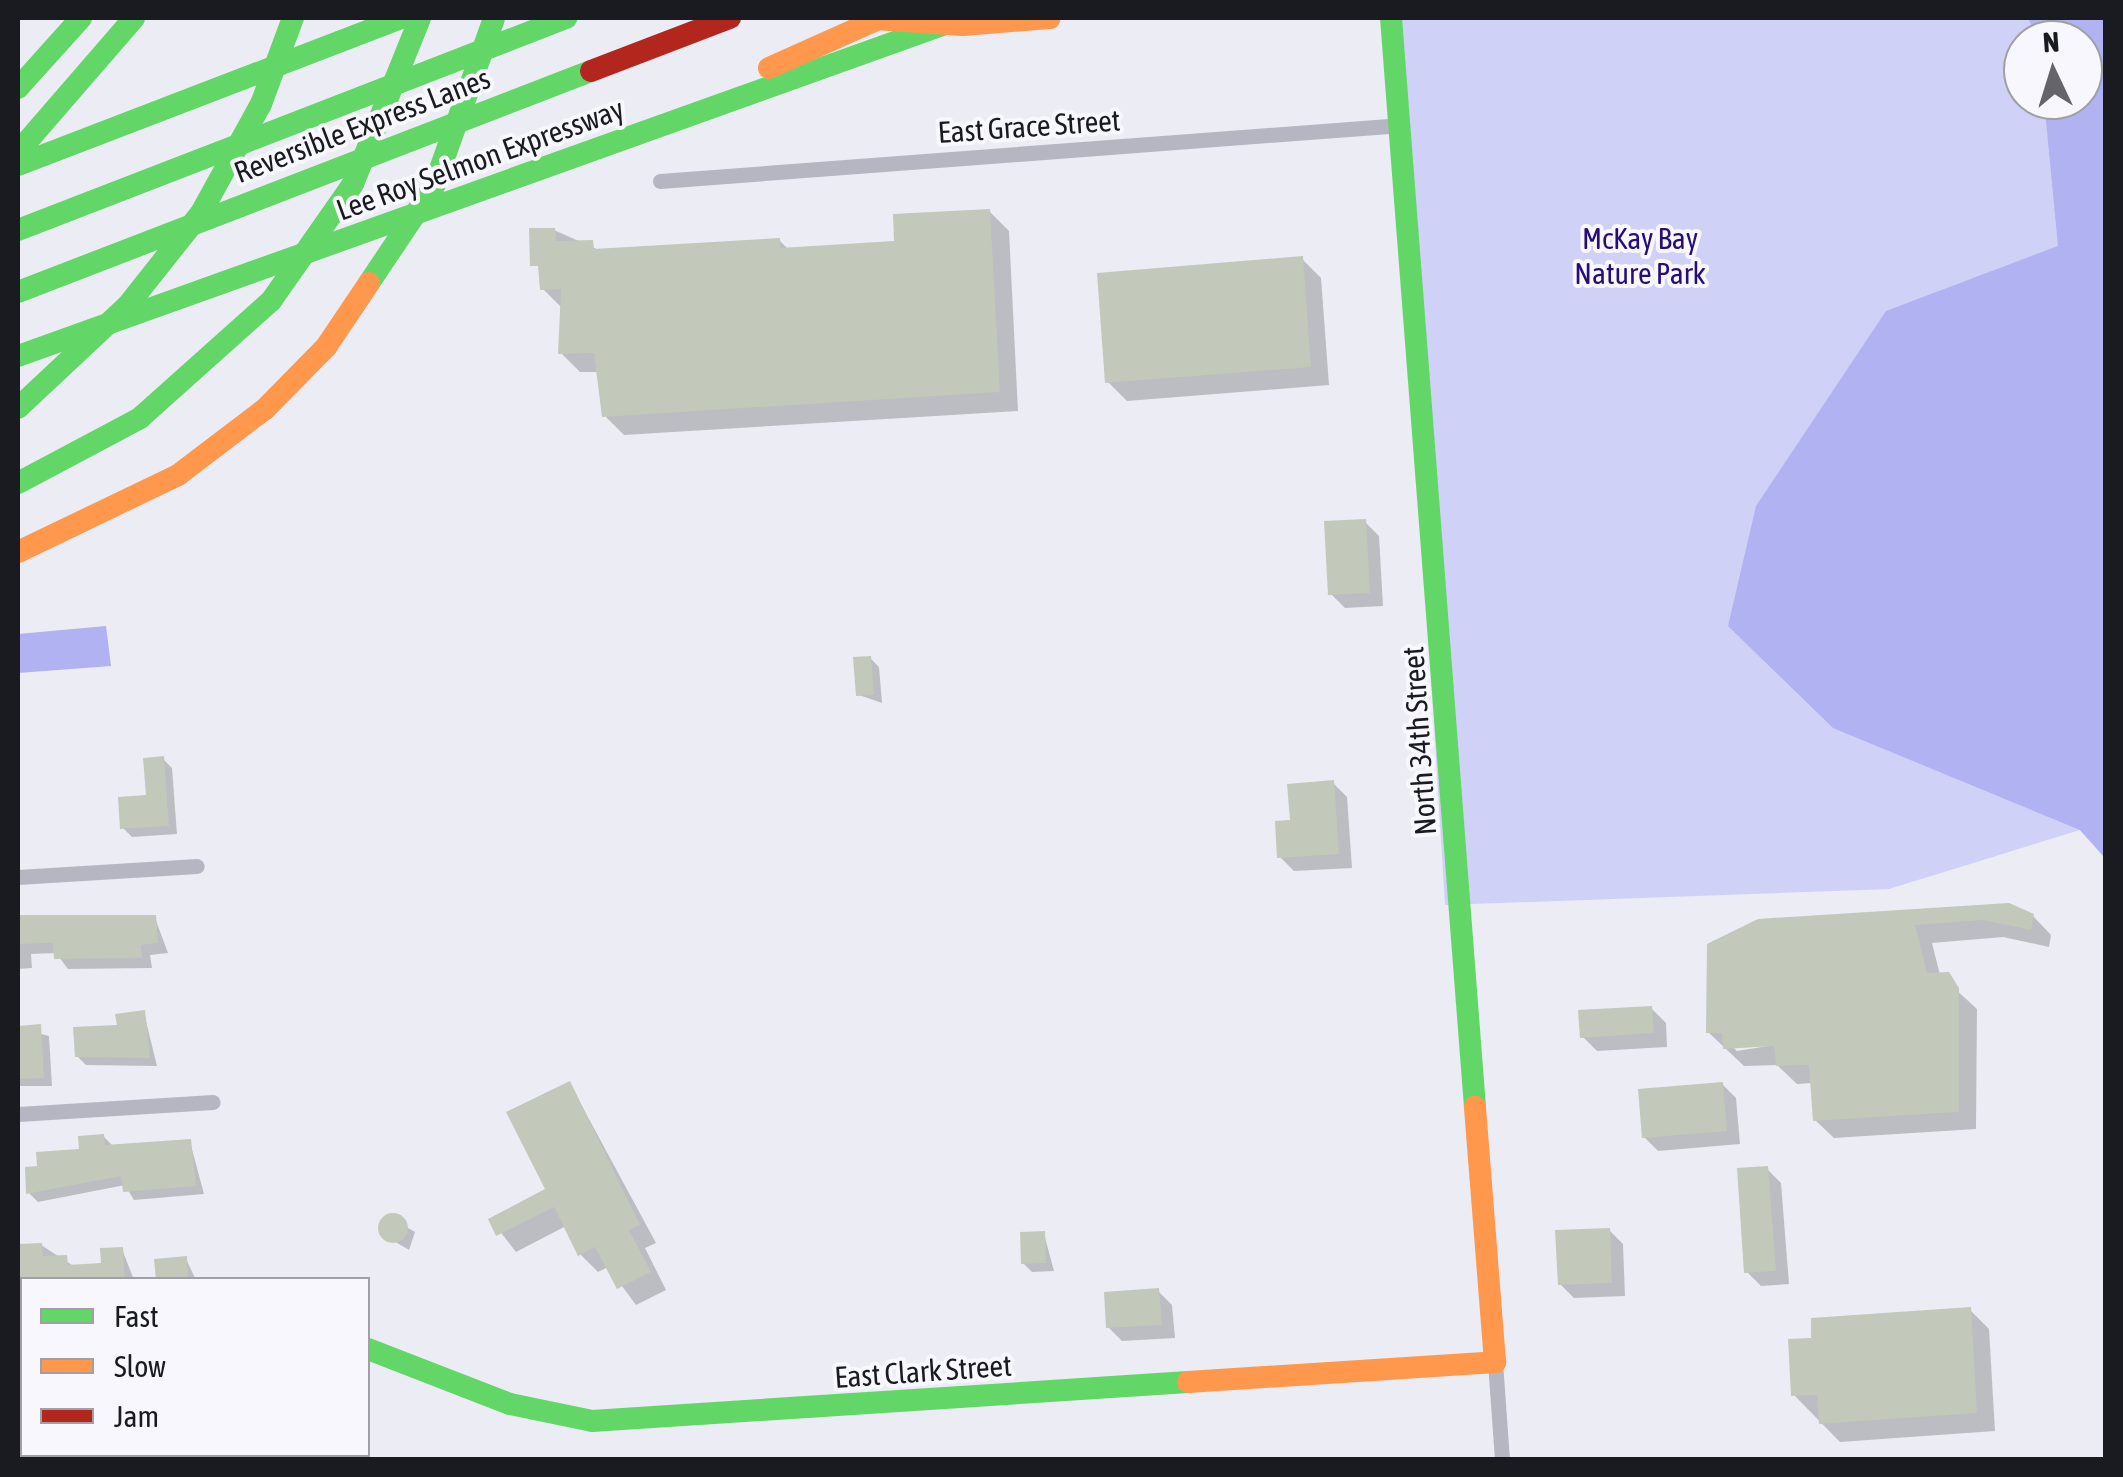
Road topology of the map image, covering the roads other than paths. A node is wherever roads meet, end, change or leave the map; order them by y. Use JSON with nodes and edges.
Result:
{"nodes":[{"id":1,"x":82,"y":18,"type":"edge"},
{"id":2,"x":134,"y":18,"type":"edge"},
{"id":3,"x":292,"y":18,"type":"edge"},
{"id":4,"x":400,"y":18,"type":"edge"},
{"id":5,"x":420,"y":18,"type":"edge"},
{"id":6,"x":494,"y":18,"type":"edge"},
{"id":7,"x":566,"y":18,"type":"edge"},
{"id":8,"x":730,"y":18,"type":"edge"},
{"id":9,"x":860,"y":18,"type":"edge"},
{"id":10,"x":882,"y":18,"type":"edge"},
{"id":11,"x":962,"y":18,"type":"edge"},
{"id":12,"x":1050,"y":18,"type":"edge"},
{"id":13,"x":1392,"y":18,"type":"edge"},
{"id":14,"x":18,"y":88,"type":"edge"},
{"id":15,"x":1402,"y":126,"type":"junction"},
{"id":16,"x":646,"y":130,"type":"junction"},
{"id":17,"x":18,"y":152,"type":"edge"},
{"id":18,"x":18,"y":164,"type":"edge"},
{"id":19,"x":660,"y":181,"type":"dead end"},
{"id":20,"x":18,"y":230,"type":"edge"},
{"id":21,"x":18,"y":292,"type":"edge"},
{"id":22,"x":18,"y":356,"type":"edge"},
{"id":23,"x":18,"y":408,"type":"edge"},
{"id":24,"x":18,"y":483,"type":"edge"},
{"id":25,"x":18,"y":552,"type":"edge"},
{"id":26,"x":197,"y":866,"type":"dead end"},
{"id":27,"x":18,"y":877,"type":"edge"},
{"id":28,"x":213,"y":1102,"type":"dead end"},
{"id":29,"x":18,"y":1114,"type":"edge"},
{"id":30,"x":370,"y":1350,"type":"edge"},
{"id":31,"x":1495,"y":1362,"type":"junction"},
{"id":32,"x":1502,"y":1460,"type":"edge"}],
"edges":[{"from":1,"to":14,"type":"main road"},
{"from":2,"to":17,"type":"main road"},
{"from":3,"to":23,"type":"main road","bridge":true},
{"from":4,"to":18,"type":"main road"},
{"from":5,"to":24,"type":"main road","bridge":true},
{"from":6,"to":25,"type":"main road","bridge":true},
{"from":7,"to":20,"type":"main road"},
{"from":8,"to":21,"type":"main road","name":"Reversible Express Lanes","bridge":true},
{"from":9,"to":12,"type":"main road","bridge":true},
{"from":10,"to":16,"type":"main road"},
{"from":11,"to":16,"type":"main road","name":"Lee Roy Selmon Expressway"},
{"from":13,"to":15,"type":"main road","name":"North 34th Street"},
{"from":15,"to":19,"type":"street","name":"East Grace Street"},
{"from":15,"to":31,"type":"main road","name":"North 34th Street"},
{"from":16,"to":22,"type":"main road","name":"Lee Roy Selmon Expressway","bridge":true},
{"from":26,"to":27,"type":"street"},
{"from":28,"to":29,"type":"street"},
{"from":30,"to":31,"type":"main road","name":"East Clark Street"},
{"from":31,"to":32,"type":"street","name":"North 34th Street"}]}
